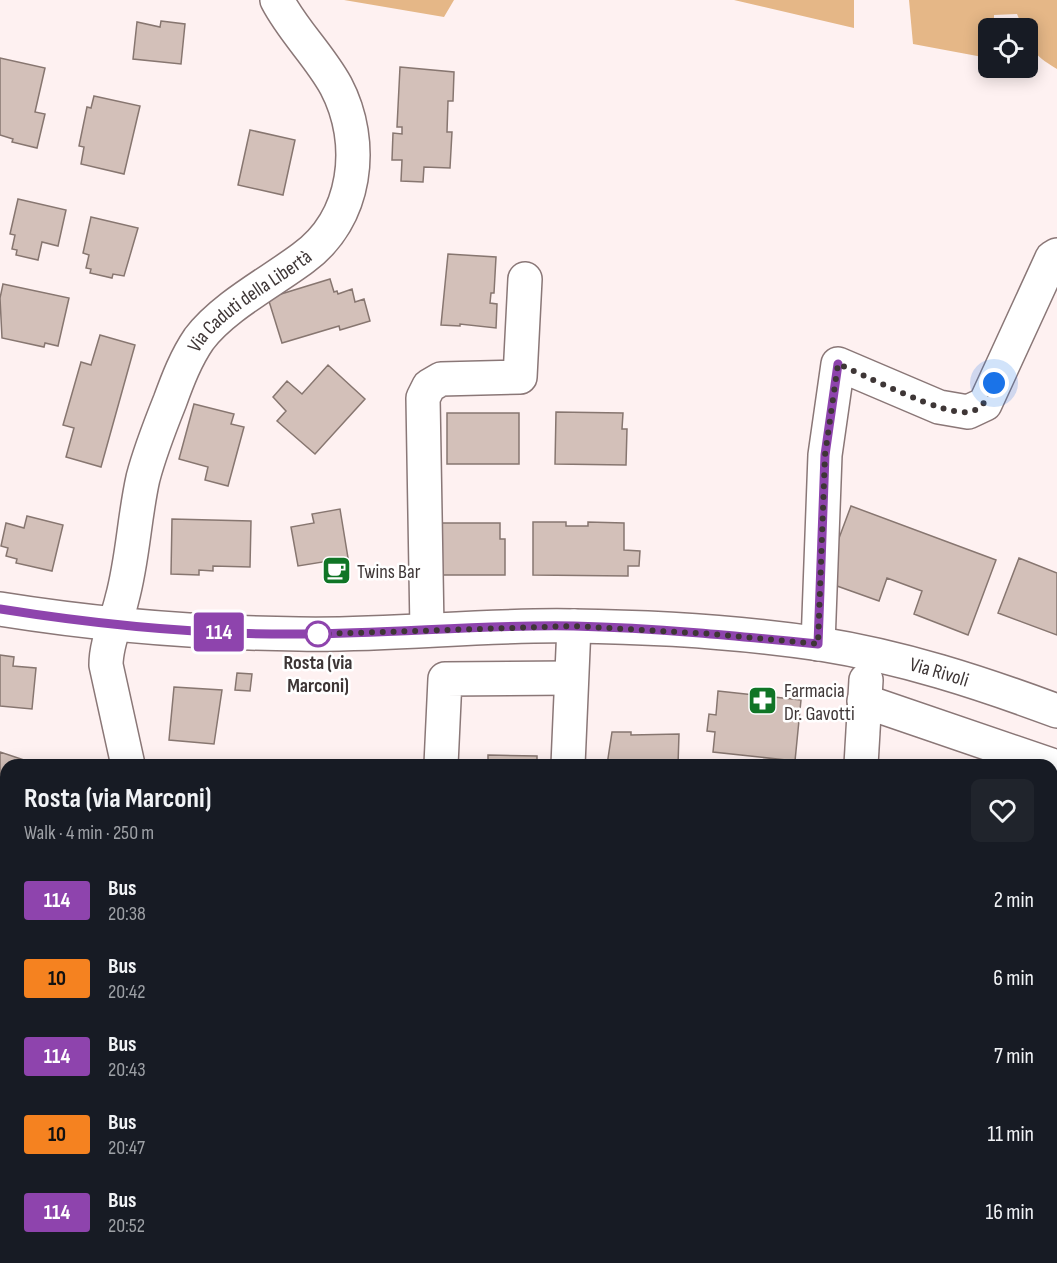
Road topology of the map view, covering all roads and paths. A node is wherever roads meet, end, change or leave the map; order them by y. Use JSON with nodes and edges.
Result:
{"nodes":[{"id":1,"x":277,"y":0,"type":"edge"},
{"id":2,"x":1057,"y":255,"type":"edge"},
{"id":3,"x":525,"y":279,"type":"dead end"},
{"id":4,"x":0,"y":609,"type":"edge"},
{"id":5,"x":114,"y":626,"type":"junction"},
{"id":6,"x":574,"y":626,"type":"junction"},
{"id":7,"x":427,"y":630,"type":"junction"},
{"id":8,"x":818,"y":644,"type":"junction"},
{"id":9,"x":868,"y":653,"type":"junction"},
{"id":10,"x":571,"y":678,"type":"junction"},
{"id":11,"x":864,"y":700,"type":"junction"},
{"id":12,"x":1057,"y":711,"type":"edge"},
{"id":13,"x":127,"y":759,"type":"edge"},
{"id":14,"x":441,"y":759,"type":"edge"},
{"id":15,"x":568,"y":759,"type":"edge"},
{"id":16,"x":861,"y":759,"type":"edge"},
{"id":17,"x":1034,"y":759,"type":"edge"}],
"edges":[{"from":1,"to":5,"type":"street","name":"Via Caduti della Libertà"},
{"from":2,"to":8,"type":"street"},
{"from":3,"to":7,"type":"street"},
{"from":4,"to":5,"type":"street","name":"Via Rivoli"},
{"from":5,"to":7,"type":"street","name":"Via Rivoli"},
{"from":5,"to":13,"type":"street","name":"Via Caduti della Libertà"},
{"from":6,"to":7,"type":"street","name":"Via Rivoli"},
{"from":6,"to":8,"type":"street","name":"Via Rivoli"},
{"from":6,"to":10,"type":"street"},
{"from":8,"to":9,"type":"street","name":"Via Rivoli"},
{"from":9,"to":11,"type":"street"},
{"from":9,"to":12,"type":"street","name":"Via Rivoli"},
{"from":10,"to":14,"type":"street"},
{"from":10,"to":15,"type":"street"},
{"from":11,"to":16,"type":"street"},
{"from":11,"to":17,"type":"street"}]}
